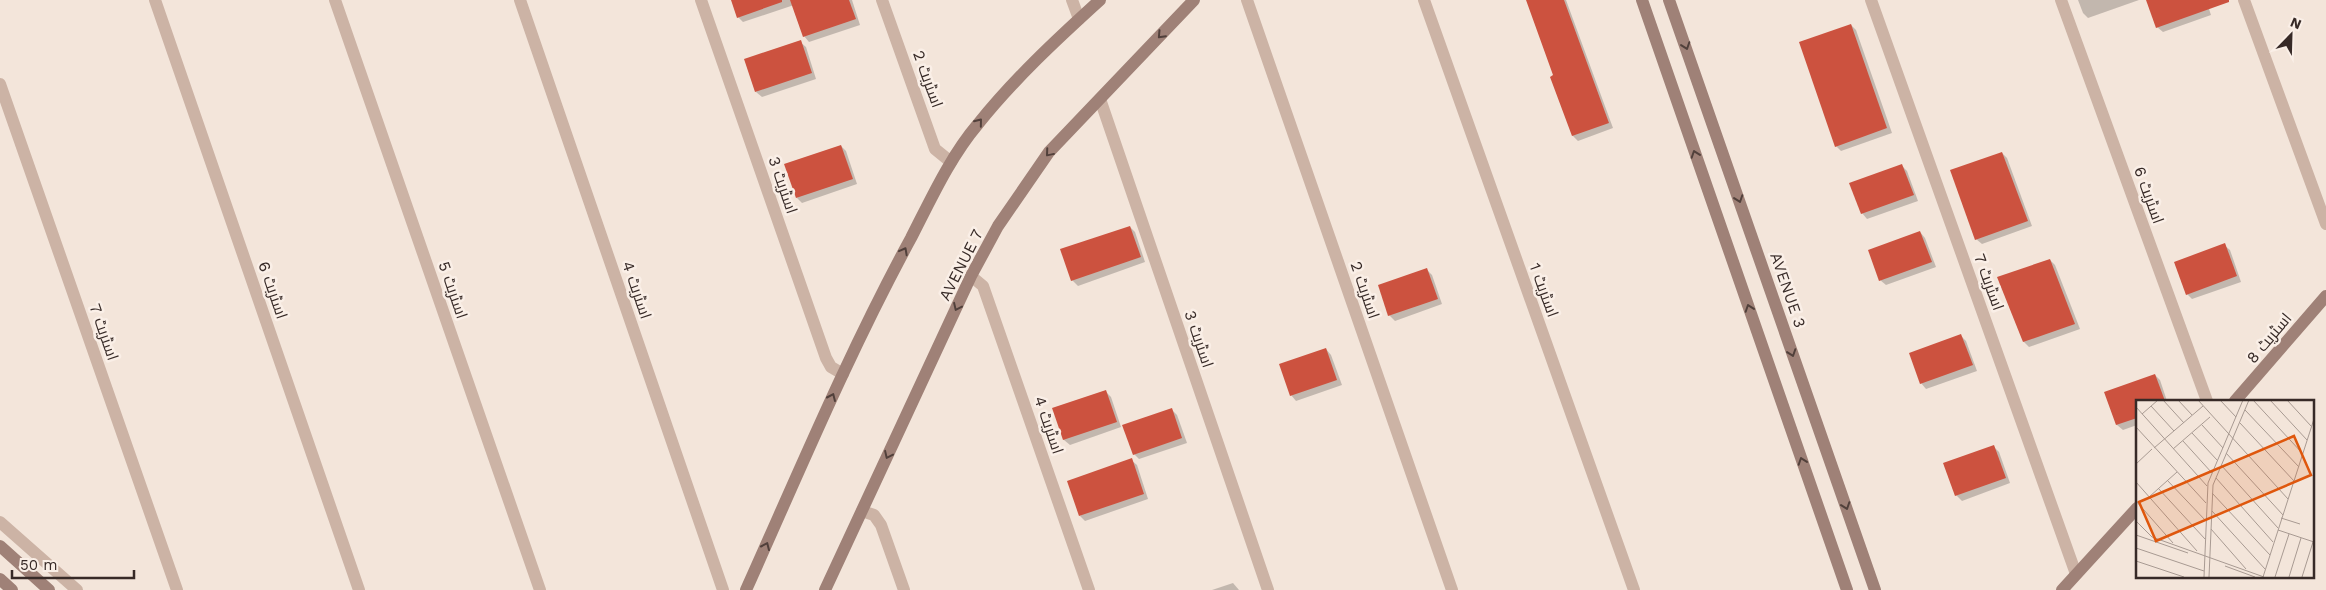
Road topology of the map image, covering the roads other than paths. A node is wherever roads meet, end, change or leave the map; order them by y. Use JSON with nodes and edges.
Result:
{"nodes":[{"id":1,"x":155,"y":0,"type":"edge"},
{"id":2,"x":335,"y":0,"type":"edge"},
{"id":3,"x":520,"y":0,"type":"edge"},
{"id":4,"x":701,"y":0,"type":"edge"},
{"id":5,"x":882,"y":0,"type":"edge"},
{"id":6,"x":1072,"y":0,"type":"edge"},
{"id":7,"x":1100,"y":0,"type":"edge"},
{"id":8,"x":1194,"y":0,"type":"edge"},
{"id":9,"x":1247,"y":0,"type":"edge"},
{"id":10,"x":1424,"y":0,"type":"edge"},
{"id":11,"x":1642,"y":0,"type":"edge"},
{"id":12,"x":1670,"y":0,"type":"edge"},
{"id":13,"x":1871,"y":0,"type":"edge"},
{"id":14,"x":2061,"y":0,"type":"edge"},
{"id":15,"x":2244,"y":0,"type":"edge"},
{"id":16,"x":1079,"y":19,"type":"junction"},
{"id":17,"x":0,"y":84,"type":"edge"},
{"id":18,"x":1100,"y":99,"type":"junction"},
{"id":19,"x":952,"y":162,"type":"junction"},
{"id":20,"x":2326,"y":224,"type":"edge"},
{"id":21,"x":971,"y":276,"type":"junction"},
{"id":22,"x":2326,"y":296,"type":"edge"},
{"id":23,"x":843,"y":374,"type":"junction"},
{"id":24,"x":2207,"y":400,"type":"edge"},
{"id":25,"x":2236,"y":400,"type":"edge"},
{"id":26,"x":2136,"y":509,"type":"edge"},
{"id":27,"x":862,"y":510,"type":"junction"},
{"id":28,"x":0,"y":522,"type":"edge"},
{"id":29,"x":0,"y":546,"type":"edge"},
{"id":30,"x":2076,"y":574,"type":"junction"},
{"id":31,"x":0,"y":579,"type":"edge"},
{"id":32,"x":12,"y":590,"type":"edge"},
{"id":33,"x":49,"y":590,"type":"edge"},
{"id":34,"x":77,"y":590,"type":"edge"},
{"id":35,"x":177,"y":590,"type":"edge"},
{"id":36,"x":359,"y":590,"type":"edge"},
{"id":37,"x":540,"y":590,"type":"edge"},
{"id":38,"x":723,"y":590,"type":"edge"},
{"id":39,"x":746,"y":590,"type":"edge"},
{"id":40,"x":825,"y":590,"type":"edge"},
{"id":41,"x":904,"y":590,"type":"edge"},
{"id":42,"x":1088,"y":590,"type":"edge"},
{"id":43,"x":1268,"y":590,"type":"edge"},
{"id":44,"x":1452,"y":590,"type":"edge"},
{"id":45,"x":1634,"y":590,"type":"edge"},
{"id":46,"x":1847,"y":590,"type":"edge"},
{"id":47,"x":1875,"y":590,"type":"edge"},
{"id":48,"x":2062,"y":590,"type":"edge"}],
"edges":[{"from":1,"to":36,"type":"street","name":"اسٹریٹ 6"},
{"from":2,"to":37,"type":"street","name":"اسٹریٹ 5"},
{"from":3,"to":38,"type":"street","name":"اسٹریٹ 4"},
{"from":4,"to":23,"type":"street","name":"اسٹریٹ 3"},
{"from":5,"to":19,"type":"street","name":"اسٹریٹ 2"},
{"from":6,"to":16,"type":"street"},
{"from":7,"to":16,"type":"main road"},
{"from":8,"to":18,"type":"main road","name":"AVENUE 7","one_way":true},
{"from":9,"to":44,"type":"street","name":"اسٹریٹ 2"},
{"from":10,"to":45,"type":"street","name":"اسٹریٹ 1"},
{"from":46,"to":11,"type":"main road","one_way":true},
{"from":12,"to":47,"type":"main road","name":"AVENUE 3","one_way":true},
{"from":13,"to":30,"type":"street","name":"اسٹریٹ 7"},
{"from":14,"to":24,"type":"street","name":"اسٹریٹ 6"},
{"from":15,"to":20,"type":"street"},
{"from":19,"to":16,"type":"main road","one_way":true},
{"from":17,"to":35,"type":"street","name":"اسٹریٹ 7"},
{"from":18,"to":21,"type":"main road","name":"AVENUE 7","one_way":true},
{"from":18,"to":43,"type":"street","name":"اسٹریٹ 3"},
{"from":23,"to":19,"type":"main road","one_way":true},
{"from":21,"to":27,"type":"main road","name":"AVENUE 7","one_way":true},
{"from":21,"to":42,"type":"street","name":"اسٹریٹ 4"},
{"from":22,"to":25,"type":"main road","name":"اسٹریٹ 8"},
{"from":39,"to":23,"type":"main road","one_way":true},
{"from":26,"to":30,"type":"main road"},
{"from":27,"to":40,"type":"main road","name":"AVENUE 7"},
{"from":27,"to":41,"type":"street"},
{"from":28,"to":34,"type":"street"},
{"from":29,"to":33,"type":"main road"},
{"from":30,"to":48,"type":"main road"},
{"from":31,"to":32,"type":"main road"}]}
